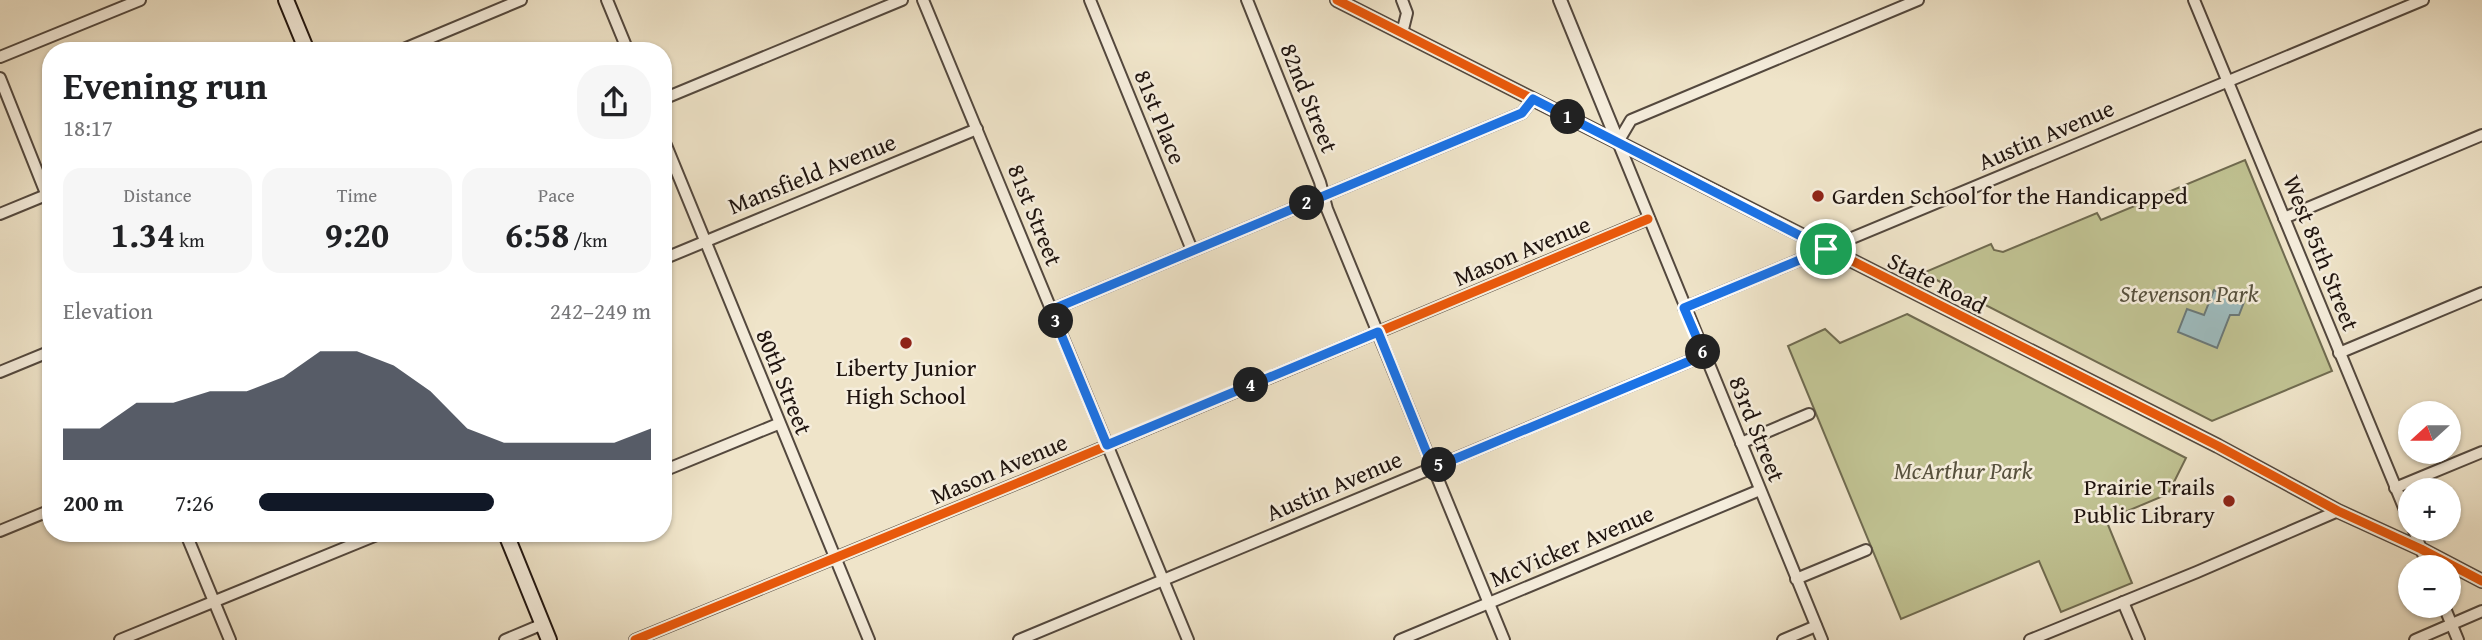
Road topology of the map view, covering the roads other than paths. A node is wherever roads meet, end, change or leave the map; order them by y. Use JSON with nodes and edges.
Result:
{"nodes":[{"id":1,"x":141,"y":0,"type":"edge"},
{"id":2,"x":286,"y":0,"type":"edge"},
{"id":3,"x":521,"y":0,"type":"edge"},
{"id":4,"x":607,"y":0,"type":"edge"},
{"id":5,"x":902,"y":0,"type":"edge"},
{"id":6,"x":923,"y":0,"type":"edge"},
{"id":7,"x":1090,"y":0,"type":"edge"},
{"id":8,"x":1247,"y":0,"type":"edge"},
{"id":9,"x":1337,"y":0,"type":"edge"},
{"id":10,"x":1402,"y":0,"type":"edge"},
{"id":11,"x":1560,"y":0,"type":"edge"},
{"id":12,"x":1917,"y":0,"type":"edge"},
{"id":13,"x":2194,"y":0,"type":"edge"},
{"id":14,"x":2423,"y":0,"type":"edge"},
{"id":15,"x":1402,"y":33,"type":"junction"},
{"id":16,"x":303,"y":42,"type":"edge"},
{"id":17,"x":421,"y":42,"type":"edge"},
{"id":18,"x":624,"y":42,"type":"edge"},
{"id":19,"x":0,"y":57,"type":"edge"},
{"id":20,"x":0,"y":78,"type":"edge"},
{"id":21,"x":2228,"y":82,"type":"junction"},
{"id":22,"x":672,"y":95,"type":"edge"},
{"id":23,"x":1533,"y":99,"type":"junction"},
{"id":24,"x":977,"y":129,"type":"junction"},
{"id":25,"x":2482,"y":135,"type":"edge"},
{"id":26,"x":1618,"y":142,"type":"junction"},
{"id":27,"x":672,"y":161,"type":"edge"},
{"id":28,"x":42,"y":181,"type":"edge"},
{"id":29,"x":1324,"y":195,"type":"junction"},
{"id":30,"x":42,"y":200,"type":"edge"},
{"id":31,"x":0,"y":214,"type":"edge"},
{"id":32,"x":2284,"y":218,"type":"junction"},
{"id":33,"x":1648,"y":219,"type":"junction"},
{"id":34,"x":704,"y":242,"type":"junction"},
{"id":35,"x":1826,"y":249,"type":"junction"},
{"id":36,"x":1192,"y":250,"type":"junction"},
{"id":37,"x":672,"y":255,"type":"edge"},
{"id":38,"x":2482,"y":293,"type":"edge"},
{"id":39,"x":1684,"y":308,"type":"junction"},
{"id":40,"x":1051,"y":310,"type":"junction"},
{"id":41,"x":1378,"y":332,"type":"junction"},
{"id":42,"x":2339,"y":353,"type":"junction"},
{"id":43,"x":42,"y":355,"type":"edge"},
{"id":44,"x":1704,"y":355,"type":"junction"},
{"id":45,"x":0,"y":372,"type":"edge"},
{"id":46,"x":1810,"y":414,"type":"dead end"},
{"id":47,"x":779,"y":424,"type":"junction"},
{"id":48,"x":1741,"y":443,"type":"junction"},
{"id":49,"x":1107,"y":445,"type":"junction"},
{"id":50,"x":2482,"y":452,"type":"edge"},
{"id":51,"x":672,"y":467,"type":"edge"},
{"id":52,"x":1433,"y":468,"type":"junction"},
{"id":53,"x":2395,"y":488,"type":"junction"},
{"id":54,"x":1760,"y":490,"type":"junction"},
{"id":55,"x":2398,"y":495,"type":"edge"},
{"id":56,"x":2338,"y":511,"type":"junction"},
{"id":57,"x":42,"y":514,"type":"edge"},
{"id":58,"x":0,"y":531,"type":"edge"},
{"id":59,"x":2418,"y":541,"type":"edge"},
{"id":60,"x":189,"y":542,"type":"edge"},
{"id":61,"x":359,"y":542,"type":"edge"},
{"id":62,"x":512,"y":542,"type":"edge"},
{"id":63,"x":2421,"y":549,"type":"junction"},
{"id":64,"x":1866,"y":550,"type":"dead end"},
{"id":65,"x":2423,"y":555,"type":"edge"},
{"id":66,"x":835,"y":559,"type":"junction"},
{"id":67,"x":1796,"y":579,"type":"junction"},
{"id":68,"x":1163,"y":580,"type":"junction"},
{"id":69,"x":2482,"y":581,"type":"edge"},
{"id":70,"x":214,"y":601,"type":"junction"},
{"id":71,"x":2123,"y":602,"type":"junction"},
{"id":72,"x":1489,"y":604,"type":"junction"},
{"id":73,"x":2482,"y":611,"type":"edge"},
{"id":74,"x":2449,"y":618,"type":"edge"},
{"id":75,"x":543,"y":624,"type":"junction"},
{"id":76,"x":2451,"y":624,"type":"junction"},
{"id":77,"x":1816,"y":626,"type":"junction"},
{"id":78,"x":120,"y":640,"type":"edge"},
{"id":79,"x":230,"y":640,"type":"edge"},
{"id":80,"x":505,"y":640,"type":"edge"},
{"id":81,"x":549,"y":640,"type":"edge"},
{"id":82,"x":635,"y":640,"type":"edge"},
{"id":83,"x":869,"y":640,"type":"edge"},
{"id":84,"x":1019,"y":640,"type":"edge"},
{"id":85,"x":1188,"y":640,"type":"edge"},
{"id":86,"x":1400,"y":640,"type":"edge"},
{"id":87,"x":1504,"y":640,"type":"edge"},
{"id":88,"x":1783,"y":640,"type":"edge"},
{"id":89,"x":1822,"y":640,"type":"edge"},
{"id":90,"x":2030,"y":640,"type":"edge"},
{"id":91,"x":2138,"y":640,"type":"edge"},
{"id":92,"x":2414,"y":640,"type":"edge"},
{"id":93,"x":2458,"y":640,"type":"edge"}],
"edges":[{"from":1,"to":19,"type":"street"},
{"from":2,"to":16,"type":"main road"},
{"from":3,"to":17,"type":"street"},
{"from":4,"to":18,"type":"street"},
{"from":5,"to":22,"type":"street"},
{"from":6,"to":24,"type":"street","name":"81st Street"},
{"from":7,"to":36,"type":"street","name":"81st Place"},
{"from":8,"to":29,"type":"street","name":"82nd Street"},
{"from":9,"to":15,"type":"street","name":"State Road"},
{"from":10,"to":15,"type":"street"},
{"from":11,"to":26,"type":"street","name":"83rd Street"},
{"from":12,"to":26,"type":"street"},
{"from":13,"to":21,"type":"street","name":"West 85th Street"},
{"from":14,"to":21,"type":"street","name":"Austin Avenue"},
{"from":15,"to":23,"type":"street","name":"State Road"},
{"from":20,"to":28,"type":"street"},
{"from":21,"to":32,"type":"street","name":"West 85th Street"},
{"from":21,"to":35,"type":"street","name":"Austin Avenue"},
{"from":23,"to":26,"type":"street","name":"State Road"},
{"from":23,"to":29,"type":"street"},
{"from":24,"to":34,"type":"street","name":"Mansfield Avenue"},
{"from":24,"to":40,"type":"street","name":"81st Street"},
{"from":25,"to":32,"type":"street"},
{"from":26,"to":33,"type":"street","name":"83rd Street"},
{"from":26,"to":35,"type":"street","name":"State Road"},
{"from":27,"to":34,"type":"street","name":"80th Street"},
{"from":29,"to":36,"type":"street"},
{"from":29,"to":41,"type":"street","name":"82nd Street"},
{"from":30,"to":31,"type":"street"},
{"from":32,"to":42,"type":"street","name":"West 85th Street"},
{"from":33,"to":39,"type":"street","name":"83rd Street"},
{"from":33,"to":41,"type":"street","name":"Mason Avenue"},
{"from":34,"to":37,"type":"street","name":"Mansfield Avenue"},
{"from":34,"to":47,"type":"street","name":"80th Street"},
{"from":35,"to":39,"type":"street","name":"Austin Avenue"},
{"from":35,"to":56,"type":"street","name":"State Road"},
{"from":36,"to":40,"type":"street"},
{"from":38,"to":42,"type":"street"},
{"from":39,"to":44,"type":"street","name":"83rd Street"},
{"from":40,"to":49,"type":"street","name":"81st Street"},
{"from":41,"to":49,"type":"street","name":"Mason Avenue"},
{"from":41,"to":52,"type":"street","name":"82nd Street"},
{"from":42,"to":53,"type":"street","name":"West 85th Street"},
{"from":43,"to":45,"type":"street"},
{"from":44,"to":48,"type":"street","name":"83rd Street"},
{"from":44,"to":52,"type":"street","name":"Austin Avenue"},
{"from":46,"to":48,"type":"street"},
{"from":47,"to":51,"type":"street"},
{"from":47,"to":66,"type":"street","name":"80th Street"},
{"from":48,"to":54,"type":"street","name":"83rd Street"},
{"from":49,"to":66,"type":"street","name":"Mason Avenue"},
{"from":49,"to":68,"type":"street","name":"81st Street"},
{"from":50,"to":53,"type":"street"},
{"from":52,"to":68,"type":"street","name":"Austin Avenue"},
{"from":52,"to":72,"type":"street","name":"82nd Street"},
{"from":53,"to":55,"type":"street","name":"West 85th Street"},
{"from":54,"to":67,"type":"street","name":"83rd Street"},
{"from":54,"to":72,"type":"street","name":"McVicker Avenue"},
{"from":56,"to":63,"type":"street","name":"State Road"},
{"from":56,"to":71,"type":"street"},
{"from":57,"to":58,"type":"street"},
{"from":59,"to":63,"type":"street"},
{"from":60,"to":70,"type":"street"},
{"from":61,"to":70,"type":"street"},
{"from":62,"to":75,"type":"main road"},
{"from":63,"to":65,"type":"street"},
{"from":63,"to":69,"type":"street","name":"State Road"},
{"from":64,"to":67,"type":"street"},
{"from":66,"to":82,"type":"street","name":"Mason Avenue"},
{"from":66,"to":83,"type":"street","name":"80th Street"},
{"from":67,"to":77,"type":"street","name":"83rd Street"},
{"from":68,"to":84,"type":"street","name":"Austin Avenue"},
{"from":68,"to":85,"type":"street","name":"81st Street"},
{"from":70,"to":78,"type":"street"},
{"from":70,"to":79,"type":"street"},
{"from":71,"to":90,"type":"street"},
{"from":71,"to":91,"type":"street"},
{"from":72,"to":86,"type":"street","name":"McVicker Avenue"},
{"from":72,"to":87,"type":"street","name":"82nd Street"},
{"from":73,"to":76,"type":"street"},
{"from":74,"to":76,"type":"street"},
{"from":75,"to":80,"type":"street"},
{"from":75,"to":81,"type":"main road"},
{"from":76,"to":92,"type":"street"},
{"from":76,"to":93,"type":"street"},
{"from":77,"to":88,"type":"street"},
{"from":77,"to":89,"type":"street","name":"83rd Street"}]}
